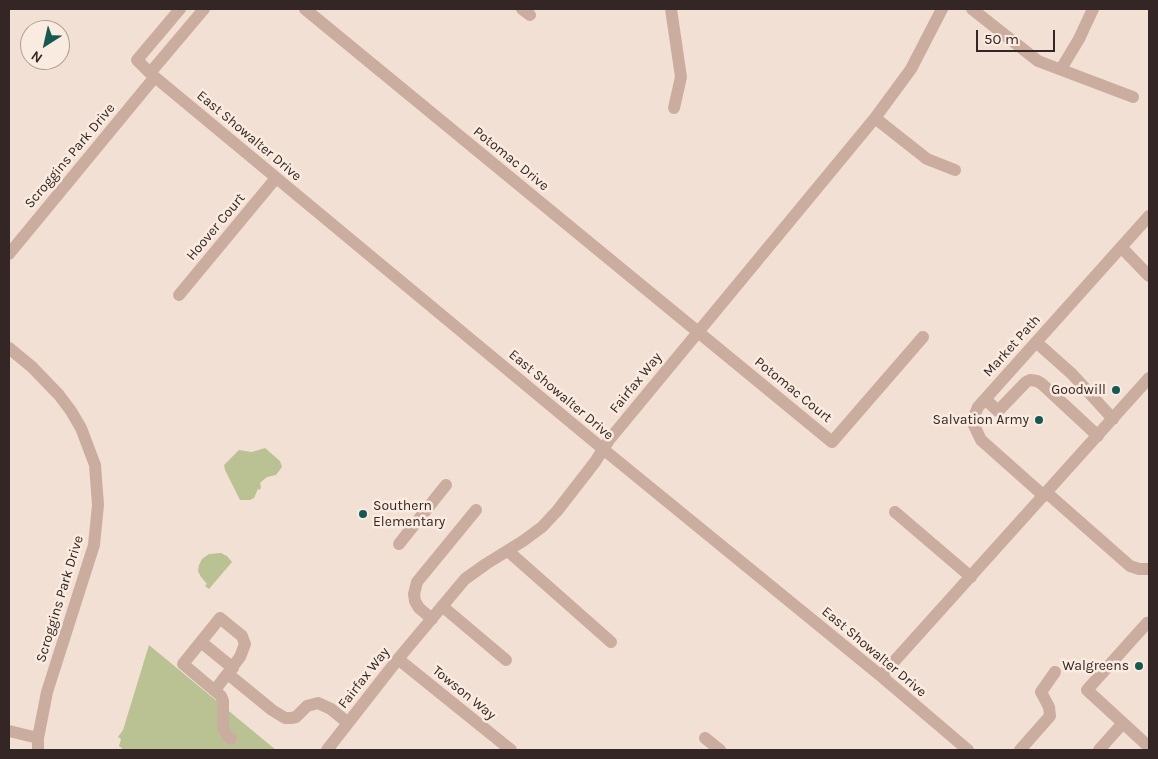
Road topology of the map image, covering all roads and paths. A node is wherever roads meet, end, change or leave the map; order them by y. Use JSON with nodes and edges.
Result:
{"nodes":[{"id":1,"x":180,"y":9,"type":"edge"},
{"id":2,"x":305,"y":9,"type":"edge"},
{"id":3,"x":671,"y":9,"type":"edge"},
{"id":4,"x":942,"y":9,"type":"edge"},
{"id":5,"x":972,"y":9,"type":"edge"},
{"id":6,"x":1093,"y":9,"type":"edge"},
{"id":7,"x":198,"y":11,"type":"edge"},
{"id":8,"x":1061,"y":69,"type":"junction"},
{"id":9,"x":152,"y":75,"type":"junction"},
{"id":10,"x":1133,"y":97,"type":"dead end"},
{"id":11,"x":674,"y":108,"type":"dead end"},
{"id":12,"x":875,"y":118,"type":"junction"},
{"id":13,"x":955,"y":170,"type":"dead end"},
{"id":14,"x":276,"y":178,"type":"junction"},
{"id":15,"x":1149,"y":216,"type":"edge"},
{"id":16,"x":1121,"y":247,"type":"junction"},
{"id":17,"x":9,"y":254,"type":"edge"},
{"id":18,"x":1149,"y":276,"type":"edge"},
{"id":19,"x":179,"y":296,"type":"dead end"},
{"id":20,"x":698,"y":332,"type":"junction"},
{"id":21,"x":923,"y":337,"type":"dead end"},
{"id":22,"x":1036,"y":342,"type":"junction"},
{"id":23,"x":9,"y":348,"type":"edge"},
{"id":24,"x":1149,"y":378,"type":"edge"},
{"id":25,"x":985,"y":399,"type":"junction"},
{"id":26,"x":1113,"y":419,"type":"junction"},
{"id":27,"x":1098,"y":436,"type":"junction"},
{"id":28,"x":603,"y":449,"type":"junction"},
{"id":29,"x":446,"y":485,"type":"dead end"},
{"id":30,"x":1045,"y":495,"type":"junction"},
{"id":31,"x":476,"y":510,"type":"dead end"},
{"id":32,"x":895,"y":512,"type":"dead end"},
{"id":33,"x":399,"y":544,"type":"dead end"},
{"id":34,"x":508,"y":550,"type":"junction"},
{"id":35,"x":1149,"y":569,"type":"edge"},
{"id":36,"x":971,"y":576,"type":"junction"},
{"id":37,"x":442,"y":606,"type":"junction"},
{"id":38,"x":432,"y":620,"type":"junction"},
{"id":39,"x":1149,"y":624,"type":"edge"},
{"id":40,"x":201,"y":642,"type":"junction"},
{"id":41,"x":611,"y":642,"type":"dead end"},
{"id":42,"x":398,"y":659,"type":"junction"},
{"id":43,"x":506,"y":660,"type":"dead end"},
{"id":44,"x":230,"y":671,"type":"junction"},
{"id":45,"x":1055,"y":672,"type":"dead end"},
{"id":46,"x":881,"y":676,"type":"junction"},
{"id":47,"x":215,"y":690,"type":"junction"},
{"id":48,"x":348,"y":723,"type":"junction"},
{"id":49,"x":1123,"y":723,"type":"junction"},
{"id":50,"x":9,"y":731,"type":"edge"},
{"id":51,"x":705,"y":738,"type":"dead end"},
{"id":52,"x":231,"y":739,"type":"dead end"},
{"id":53,"x":38,"y":744,"type":"edge"},
{"id":54,"x":1149,"y":747,"type":"edge"},
{"id":55,"x":327,"y":750,"type":"edge"},
{"id":56,"x":511,"y":750,"type":"edge"},
{"id":57,"x":720,"y":750,"type":"edge"},
{"id":58,"x":968,"y":750,"type":"edge"},
{"id":59,"x":1020,"y":750,"type":"edge"},
{"id":60,"x":1099,"y":750,"type":"edge"}],
"edges":[{"from":1,"to":9,"type":"street","name":"East Showalter Drive"},
{"from":2,"to":20,"type":"street","name":"Potomac Drive"},
{"from":3,"to":11,"type":"street"},
{"from":4,"to":12,"type":"street","name":"Fairfax Way"},
{"from":5,"to":8,"type":"street"},
{"from":6,"to":8,"type":"street"},
{"from":7,"to":9,"type":"street","name":"Scroggins Park Drive"},
{"from":8,"to":10,"type":"street"},
{"from":9,"to":14,"type":"street","name":"East Showalter Drive"},
{"from":9,"to":17,"type":"street","name":"Scroggins Park Drive"},
{"from":12,"to":13,"type":"street"},
{"from":12,"to":20,"type":"street","name":"Fairfax Way"},
{"from":14,"to":19,"type":"street","name":"Hoover Court"},
{"from":14,"to":28,"type":"street","name":"East Showalter Drive"},
{"from":15,"to":16,"type":"street","name":"Market Path"},
{"from":16,"to":18,"type":"street"},
{"from":16,"to":22,"type":"street","name":"Market Path"},
{"from":20,"to":21,"type":"street","name":"Potomac Court"},
{"from":20,"to":28,"type":"street","name":"Fairfax Way"},
{"from":22,"to":25,"type":"street","name":"Market Path"},
{"from":22,"to":26,"type":"street"},
{"from":23,"to":53,"type":"street","name":"Scroggins Park Drive"},
{"from":24,"to":26,"type":"street"},
{"from":25,"to":27,"type":"street"},
{"from":25,"to":30,"type":"street","name":"Market Path"},
{"from":26,"to":27,"type":"street"},
{"from":27,"to":30,"type":"street"},
{"from":28,"to":34,"type":"street","name":"Fairfax Way"},
{"from":28,"to":46,"type":"street","name":"East Showalter Drive"},
{"from":29,"to":33,"type":"street"},
{"from":30,"to":35,"type":"street"},
{"from":30,"to":36,"type":"street"},
{"from":31,"to":38,"type":"street"},
{"from":32,"to":36,"type":"street"},
{"from":34,"to":37,"type":"street","name":"Fairfax Way"},
{"from":34,"to":41,"type":"street"},
{"from":36,"to":46,"type":"street"},
{"from":37,"to":38,"type":"street","name":"Fairfax Way"},
{"from":37,"to":43,"type":"street"},
{"from":38,"to":42,"type":"street","name":"Fairfax Way"},
{"from":39,"to":49,"type":"street"},
{"from":40,"to":44,"type":"street"},
{"from":40,"to":44,"type":"street"},
{"from":40,"to":47,"type":"street"},
{"from":42,"to":48,"type":"street","name":"Fairfax Way"},
{"from":42,"to":56,"type":"street","name":"Towson Way"},
{"from":44,"to":47,"type":"street"},
{"from":44,"to":48,"type":"street"},
{"from":45,"to":59,"type":"street"},
{"from":46,"to":58,"type":"street","name":"East Showalter Drive"},
{"from":47,"to":52,"type":"street"},
{"from":48,"to":55,"type":"street","name":"Fairfax Way"},
{"from":49,"to":54,"type":"street"},
{"from":49,"to":60,"type":"street"},
{"from":50,"to":53,"type":"street","name":"Scroggins Park Drive"},
{"from":51,"to":57,"type":"street"}]}
